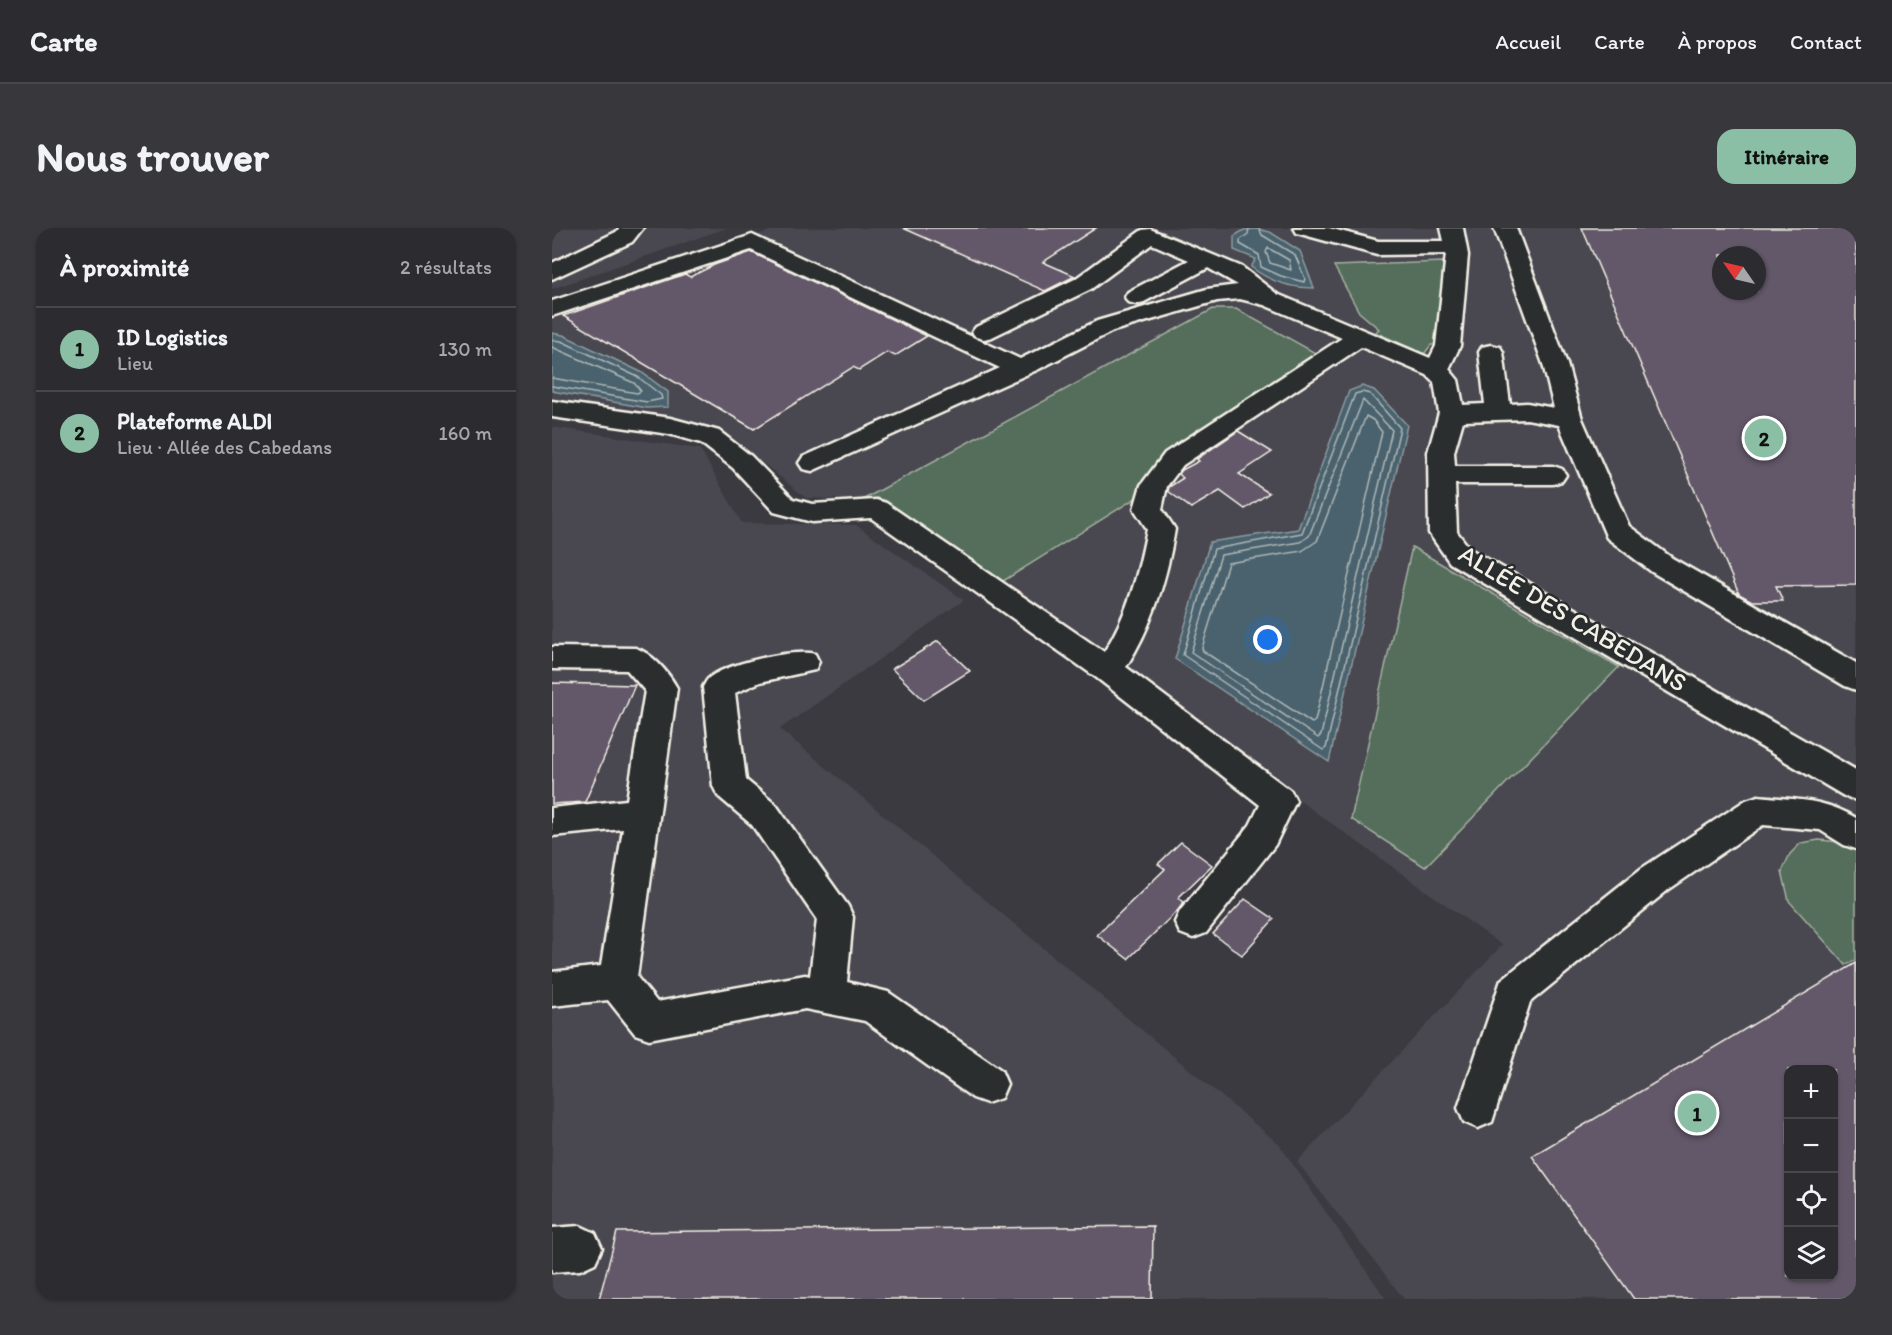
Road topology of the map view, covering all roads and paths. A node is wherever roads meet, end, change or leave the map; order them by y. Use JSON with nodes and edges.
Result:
{"nodes":[{"id":1,"x":597,"y":228,"type":"edge"},
{"id":2,"x":632,"y":228,"type":"edge"},
{"id":3,"x":761,"y":228,"type":"edge"},
{"id":4,"x":1305,"y":228,"type":"edge"},
{"id":5,"x":1505,"y":228,"type":"edge"},
{"id":6,"x":1454,"y":237,"type":"edge"},
{"id":7,"x":552,"y":257,"type":"edge"},
{"id":8,"x":1207,"y":260,"type":"junction"},
{"id":9,"x":552,"y":272,"type":"edge"},
{"id":10,"x":552,"y":296,"type":"edge"},
{"id":11,"x":1136,"y":297,"type":"dead end"},
{"id":12,"x":1272,"y":300,"type":"junction"},
{"id":13,"x":552,"y":309,"type":"edge"},
{"id":14,"x":984,"y":332,"type":"dead end"},
{"id":15,"x":1360,"y":337,"type":"junction"},
{"id":16,"x":1491,"y":352,"type":"dead end"},
{"id":17,"x":1024,"y":366,"type":"junction"},
{"id":18,"x":1436,"y":370,"type":"junction"},
{"id":19,"x":552,"y":409,"type":"edge"},
{"id":20,"x":1499,"y":412,"type":"junction"},
{"id":21,"x":1452,"y":413,"type":"junction"},
{"id":22,"x":1569,"y":419,"type":"junction"},
{"id":23,"x":812,"y":463,"type":"dead end"},
{"id":24,"x":1441,"y":475,"type":"junction"},
{"id":25,"x":1553,"y":475,"type":"dead end"},
{"id":26,"x":552,"y":658,"type":"edge"},
{"id":27,"x":804,"y":662,"type":"dead end"},
{"id":28,"x":1108,"y":670,"type":"junction"},
{"id":29,"x":1856,"y":678,"type":"edge"},
{"id":30,"x":1856,"y":786,"type":"edge"},
{"id":31,"x":641,"y":813,"type":"junction"},
{"id":32,"x":552,"y":822,"type":"edge"},
{"id":33,"x":1856,"y":835,"type":"edge"},
{"id":34,"x":1193,"y":922,"type":"dead end"},
{"id":35,"x":617,"y":982,"type":"junction"},
{"id":36,"x":552,"y":989,"type":"edge"},
{"id":37,"x":828,"y":996,"type":"junction"},
{"id":38,"x":987,"y":1084,"type":"dead end"},
{"id":39,"x":1478,"y":1108,"type":"dead end"}],
"edges":[{"from":1,"to":7,"type":"street"},
{"from":2,"to":9,"type":"street"},
{"from":3,"to":10,"type":"street"},
{"from":4,"to":6,"type":"street"},
{"from":5,"to":22,"type":"street"},
{"from":6,"to":18,"type":"street"},
{"from":8,"to":11,"type":"street"},
{"from":8,"to":12,"type":"street"},
{"from":8,"to":14,"type":"street"},
{"from":12,"to":15,"type":"street"},
{"from":12,"to":17,"type":"street"},
{"from":13,"to":17,"type":"street"},
{"from":15,"to":18,"type":"street"},
{"from":15,"to":28,"type":"street"},
{"from":16,"to":20,"type":"street"},
{"from":17,"to":23,"type":"street"},
{"from":18,"to":21,"type":"street","name":"ALLÉE DES CABEDANS"},
{"from":19,"to":28,"type":"street"},
{"from":20,"to":21,"type":"street"},
{"from":20,"to":22,"type":"street"},
{"from":21,"to":24,"type":"street","name":"ALLÉE DES CABEDANS"},
{"from":22,"to":29,"type":"street"},
{"from":24,"to":25,"type":"street"},
{"from":24,"to":30,"type":"street","name":"ALLÉE DES CABEDANS"},
{"from":26,"to":31,"type":"street"},
{"from":27,"to":37,"type":"street"},
{"from":28,"to":34,"type":"street"},
{"from":31,"to":32,"type":"street"},
{"from":31,"to":35,"type":"street"},
{"from":33,"to":39,"type":"street"},
{"from":35,"to":36,"type":"street"},
{"from":35,"to":37,"type":"street"},
{"from":37,"to":38,"type":"street"}]}
